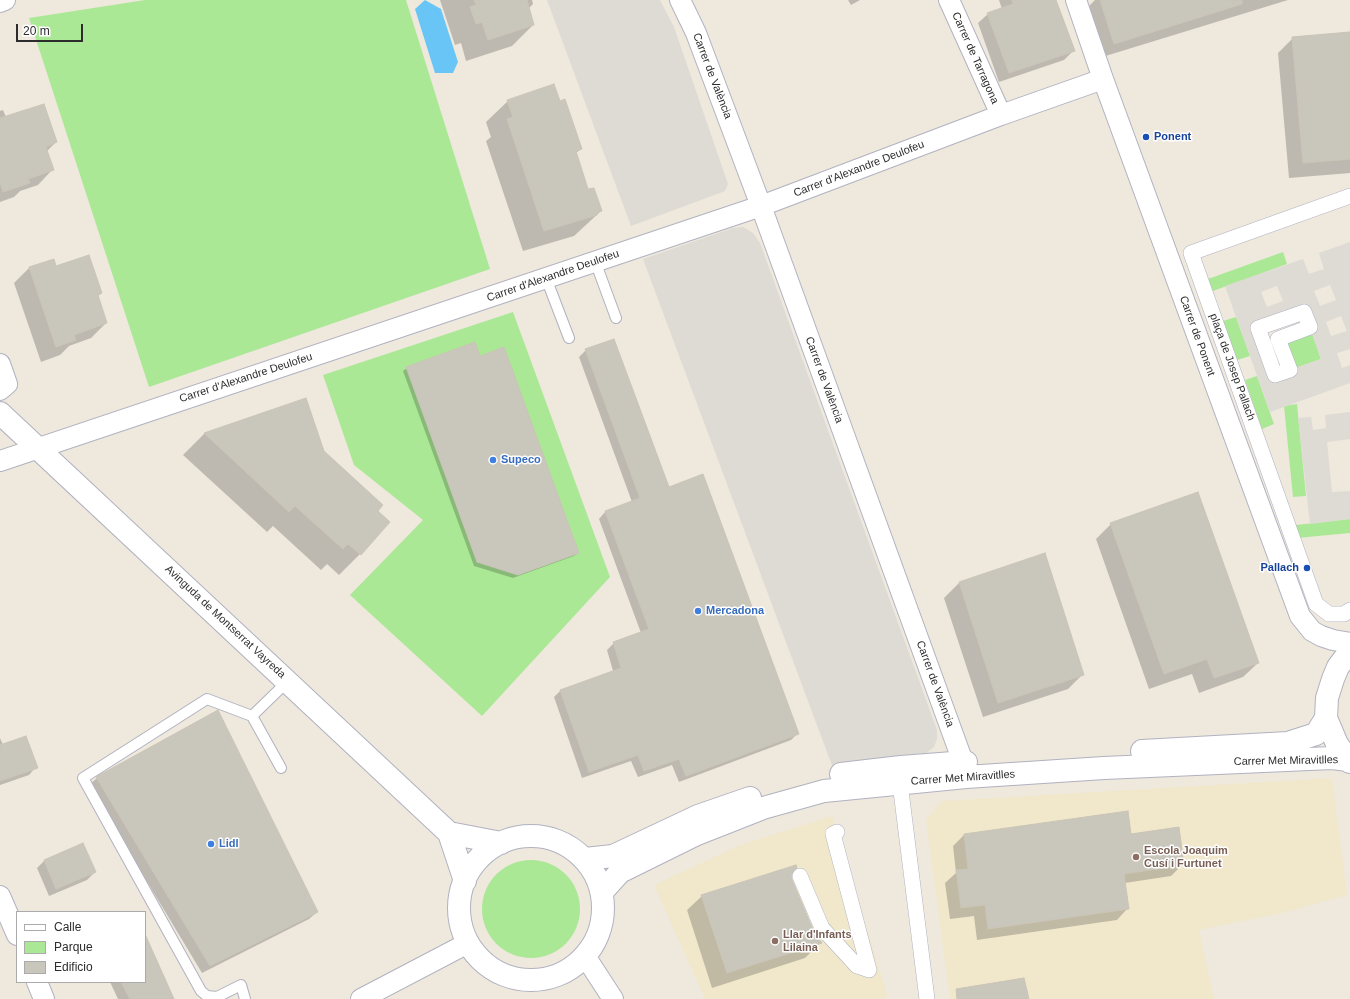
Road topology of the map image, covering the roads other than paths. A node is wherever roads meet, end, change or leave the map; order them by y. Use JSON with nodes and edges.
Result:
{"nodes":[{"id":1,"x":6,"y":0,"type":"edge"},
{"id":2,"x":949,"y":0,"type":"edge"},
{"id":3,"x":1076,"y":0,"type":"edge"},
{"id":4,"x":683,"y":1,"type":"edge"},
{"id":5,"x":0,"y":2,"type":"edge"},
{"id":6,"x":1103,"y":79,"type":"junction"},
{"id":7,"x":1001,"y":116,"type":"junction"},
{"id":8,"x":1350,"y":196,"type":"edge"},
{"id":9,"x":761,"y":206,"type":"junction"},
{"id":10,"x":595,"y":262,"type":"junction"},
{"id":11,"x":546,"y":278,"type":"junction"},
{"id":12,"x":616,"y":318,"type":"dead end"},
{"id":13,"x":569,"y":338,"type":"dead end"},
{"id":14,"x":0,"y":364,"type":"edge"},
{"id":15,"x":1290,"y":370,"type":"joint"},
{"id":16,"x":0,"y":390,"type":"edge"},
{"id":17,"x":0,"y":413,"type":"edge"},
{"id":18,"x":38,"y":450,"type":"junction"},
{"id":19,"x":0,"y":461,"type":"edge"},
{"id":20,"x":1350,"y":610,"type":"edge"},
{"id":21,"x":1350,"y":643,"type":"edge"},
{"id":22,"x":1350,"y":651,"type":"edge"},
{"id":23,"x":288,"y":681,"type":"junction"},
{"id":24,"x":252,"y":716,"type":"junction"},
{"id":25,"x":1326,"y":718,"type":"junction"},
{"id":26,"x":1349,"y":761,"type":"edge"},
{"id":27,"x":963,"y":762,"type":"junction"},
{"id":28,"x":280,"y":768,"type":"dead end"},
{"id":29,"x":900,"y":783,"type":"junction"},
{"id":30,"x":837,"y":832,"type":"dead end"},
{"id":31,"x":449,"y":833,"type":"junction"},
{"id":32,"x":501,"y":843,"type":"junction"},
{"id":33,"x":585,"y":859,"type":"junction"},
{"id":34,"x":800,"y":876,"type":"dead end"},
{"id":35,"x":465,"y":880,"type":"junction"},
{"id":36,"x":602,"y":892,"type":"junction"},
{"id":37,"x":0,"y":896,"type":"edge"},
{"id":38,"x":16,"y":933,"type":"edge"},
{"id":39,"x":468,"y":943,"type":"junction"},
{"id":40,"x":585,"y":956,"type":"junction"},
{"id":41,"x":37,"y":983,"type":"edge"},
{"id":42,"x":44,"y":999,"type":"edge"},
{"id":43,"x":246,"y":999,"type":"edge"},
{"id":44,"x":361,"y":999,"type":"edge"},
{"id":45,"x":613,"y":999,"type":"edge"},
{"id":46,"x":927,"y":999,"type":"edge"}],
"edges":[{"from":1,"to":5,"type":"street"},
{"from":2,"to":7,"type":"street","name":"Carrer de Tarragona"},
{"from":3,"to":6,"type":"street","name":"Carrer de Ponent"},
{"from":4,"to":9,"type":"street","name":"Carrer de València"},
{"from":6,"to":7,"type":"street","name":"Carrer d'Alexandre Deulofeu"},
{"from":6,"to":21,"type":"street","name":"Carrer de Ponent"},
{"from":7,"to":9,"type":"street","name":"Carrer d'Alexandre Deulofeu"},
{"from":8,"to":20,"type":"street","name":"plaça de Josep Pallach"},
{"from":9,"to":10,"type":"street","name":"Carrer d'Alexandre Deulofeu"},
{"from":9,"to":27,"type":"street","name":"Carrer de València"},
{"from":10,"to":11,"type":"street","name":"Carrer d'Alexandre Deulofeu"},
{"from":10,"to":12,"type":"lane"},
{"from":11,"to":13,"type":"lane"},
{"from":11,"to":18,"type":"street","name":"Carrer d'Alexandre Deulofeu"},
{"from":14,"to":16,"type":"street"},
{"from":15,"to":15,"type":"street"},
{"from":17,"to":18,"type":"street","name":"Avinguda de Montserrat Vayreda"},
{"from":18,"to":19,"type":"street","name":"Carrer d'Alexandre Deulofeu"},
{"from":18,"to":23,"type":"street","name":"Avinguda de Montserrat Vayreda"},
{"from":22,"to":25,"type":"street"},
{"from":23,"to":24,"type":"lane"},
{"from":23,"to":31,"type":"street","name":"Avinguda de Montserrat Vayreda"},
{"from":24,"to":28,"type":"lane"},
{"from":24,"to":43,"type":"lane"},
{"from":25,"to":26,"type":"street"},
{"from":25,"to":27,"type":"street","name":"Carrer Met Miravitlles"},
{"from":26,"to":29,"type":"street","name":"Carrer Met Miravitlles"},
{"from":27,"to":33,"type":"street","name":"Carrer Met Miravitlles"},
{"from":29,"to":36,"type":"street","name":"Carrer Met Miravitlles"},
{"from":29,"to":46,"type":"street"},
{"from":30,"to":34,"type":"street"},
{"from":31,"to":32,"type":"street"},
{"from":31,"to":35,"type":"street","name":"Avinguda de Montserrat Vayreda"},
{"from":32,"to":33,"type":"street"},
{"from":32,"to":35,"type":"street"},
{"from":33,"to":36,"type":"street"},
{"from":35,"to":39,"type":"street"},
{"from":36,"to":40,"type":"street"},
{"from":37,"to":38,"type":"street"},
{"from":39,"to":40,"type":"street"},
{"from":39,"to":44,"type":"street"},
{"from":40,"to":45,"type":"street"},
{"from":41,"to":42,"type":"street"}]}
